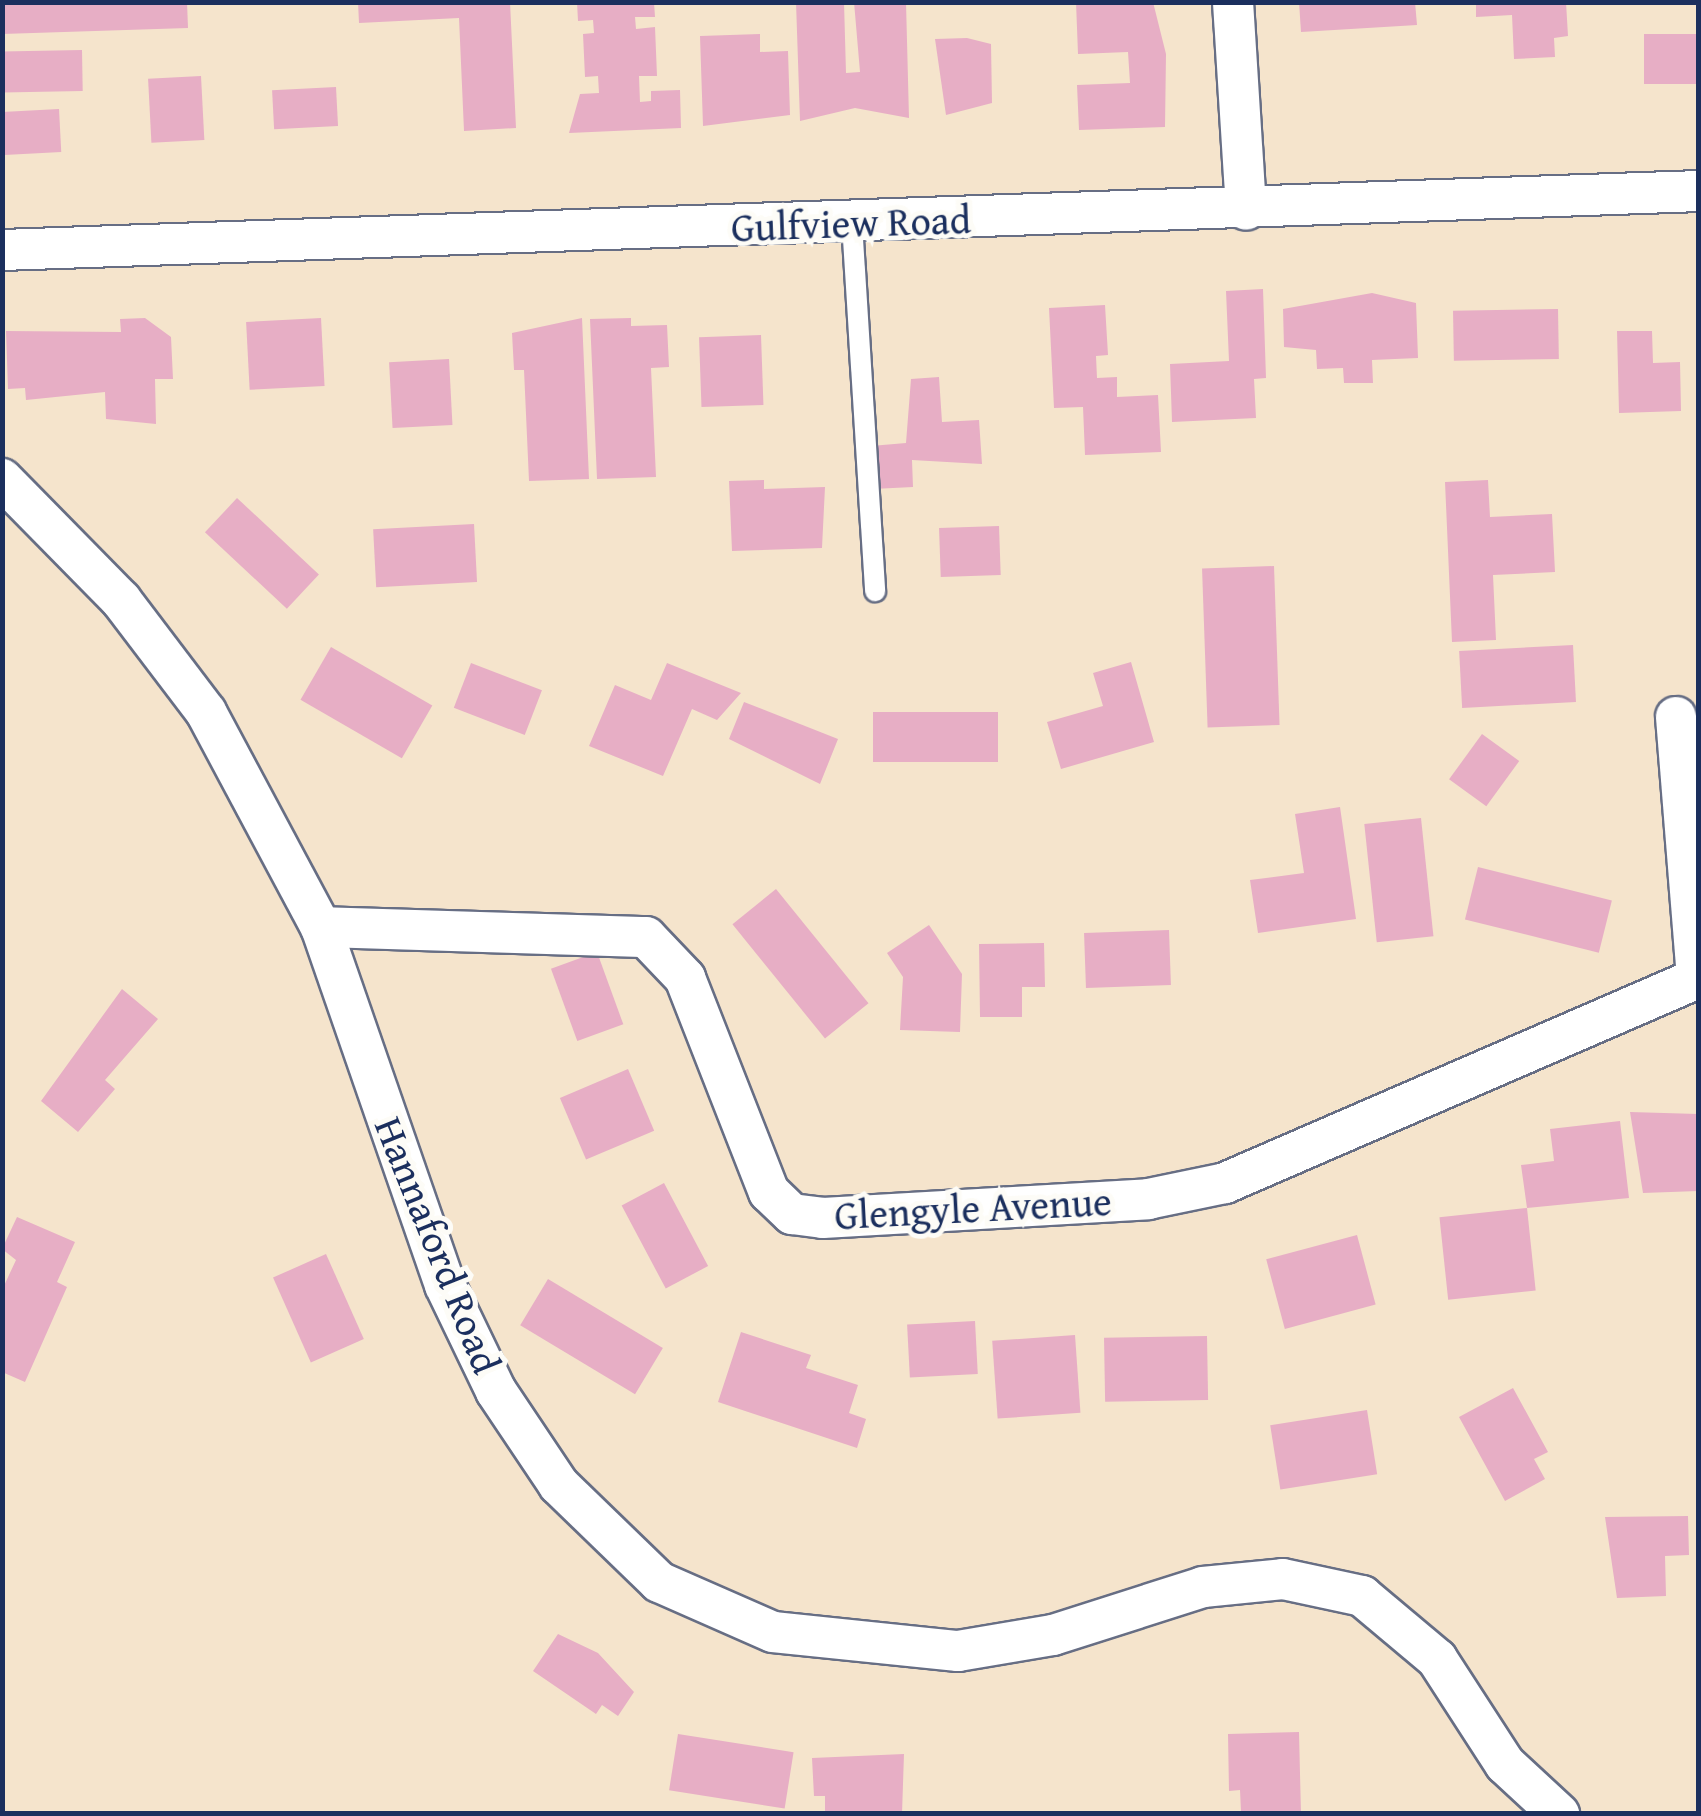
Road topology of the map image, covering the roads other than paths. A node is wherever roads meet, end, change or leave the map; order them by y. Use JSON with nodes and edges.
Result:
{"nodes":[{"id":1,"x":1233,"y":2,"type":"edge"},
{"id":2,"x":1698,"y":191,"type":"edge"},
{"id":3,"x":1246,"y":210,"type":"junction"},
{"id":4,"x":852,"y":223,"type":"junction"},
{"id":5,"x":2,"y":250,"type":"edge"},
{"id":6,"x":2,"y":478,"type":"edge"},
{"id":7,"x":875,"y":592,"type":"dead end"},
{"id":8,"x":1676,"y":716,"type":"dead end"},
{"id":9,"x":321,"y":927,"type":"junction"},
{"id":10,"x":1698,"y":979,"type":"edge"},
{"id":11,"x":1558,"y":1814,"type":"edge"}],
"edges":[{"from":1,"to":3,"type":"street"},
{"from":2,"to":3,"type":"street","name":"Gulfview Road"},
{"from":3,"to":4,"type":"street","name":"Gulfview Road"},
{"from":4,"to":5,"type":"street","name":"Gulfview Road"},
{"from":4,"to":7,"type":"lane"},
{"from":6,"to":9,"type":"street","name":"Hannaford Road"},
{"from":8,"to":10,"type":"street","name":"Glengyle Avenue"},
{"from":9,"to":10,"type":"street","name":"Glengyle Avenue"},
{"from":9,"to":11,"type":"street","name":"Hannaford Road"}]}
